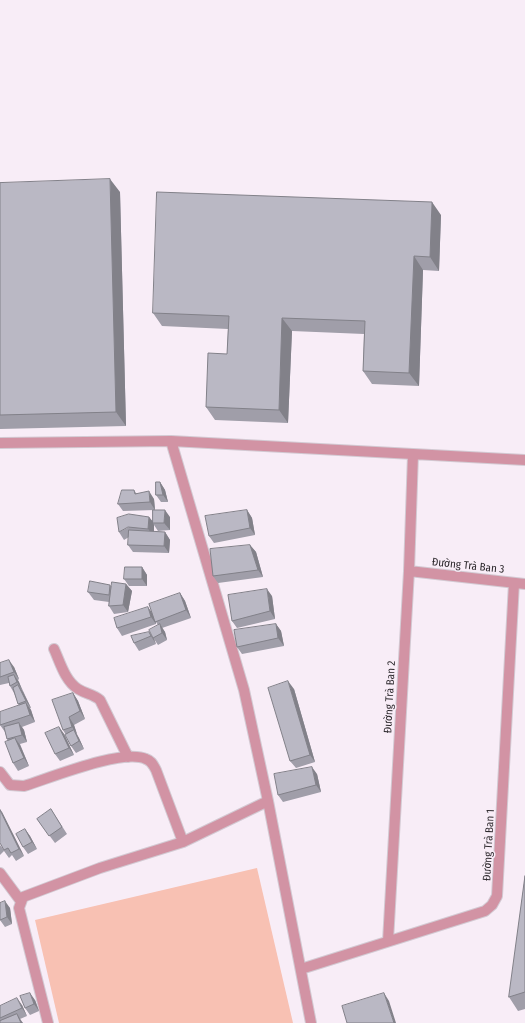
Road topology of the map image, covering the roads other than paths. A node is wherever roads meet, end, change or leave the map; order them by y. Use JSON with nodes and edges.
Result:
{"nodes":[{"id":1,"x":172,"y":441,"type":"junction"},
{"id":2,"x":0,"y":443,"type":"edge"},
{"id":3,"x":413,"y":454,"type":"junction"},
{"id":4,"x":525,"y":460,"type":"edge"},
{"id":5,"x":409,"y":571,"type":"junction"},
{"id":6,"x":514,"y":583,"type":"junction"},
{"id":7,"x":525,"y":584,"type":"edge"},
{"id":8,"x":54,"y":649,"type":"dead end"},
{"id":9,"x":128,"y":756,"type":"junction"},
{"id":10,"x":0,"y":772,"type":"edge"},
{"id":11,"x":268,"y":801,"type":"junction"},
{"id":12,"x":183,"y":842,"type":"junction"},
{"id":13,"x":0,"y":873,"type":"edge"},
{"id":14,"x":20,"y":900,"type":"junction"},
{"id":15,"x":388,"y":941,"type":"junction"},
{"id":16,"x":301,"y":969,"type":"junction"},
{"id":17,"x":48,"y":1023,"type":"edge"},
{"id":18,"x":311,"y":1023,"type":"edge"}],
"edges":[{"from":1,"to":2,"type":"street"},
{"from":1,"to":3,"type":"street"},
{"from":1,"to":11,"type":"street"},
{"from":3,"to":4,"type":"street"},
{"from":3,"to":5,"type":"street","name":"Đường Trà Ban 2"},
{"from":5,"to":6,"type":"street","name":"Đường Trà Ban 3"},
{"from":5,"to":15,"type":"street","name":"Đường Trà Ban 2"},
{"from":6,"to":7,"type":"street","name":"Đường Trà Ban 3"},
{"from":6,"to":15,"type":"street","name":"Đường Trà Ban 1"},
{"from":8,"to":9,"type":"street"},
{"from":9,"to":10,"type":"street"},
{"from":9,"to":12,"type":"street"},
{"from":11,"to":12,"type":"street"},
{"from":11,"to":16,"type":"street"},
{"from":12,"to":14,"type":"street"},
{"from":13,"to":14,"type":"street"},
{"from":14,"to":17,"type":"street"},
{"from":15,"to":16,"type":"street","name":"Đường Trà Ban 1"},
{"from":16,"to":18,"type":"street"}]}
